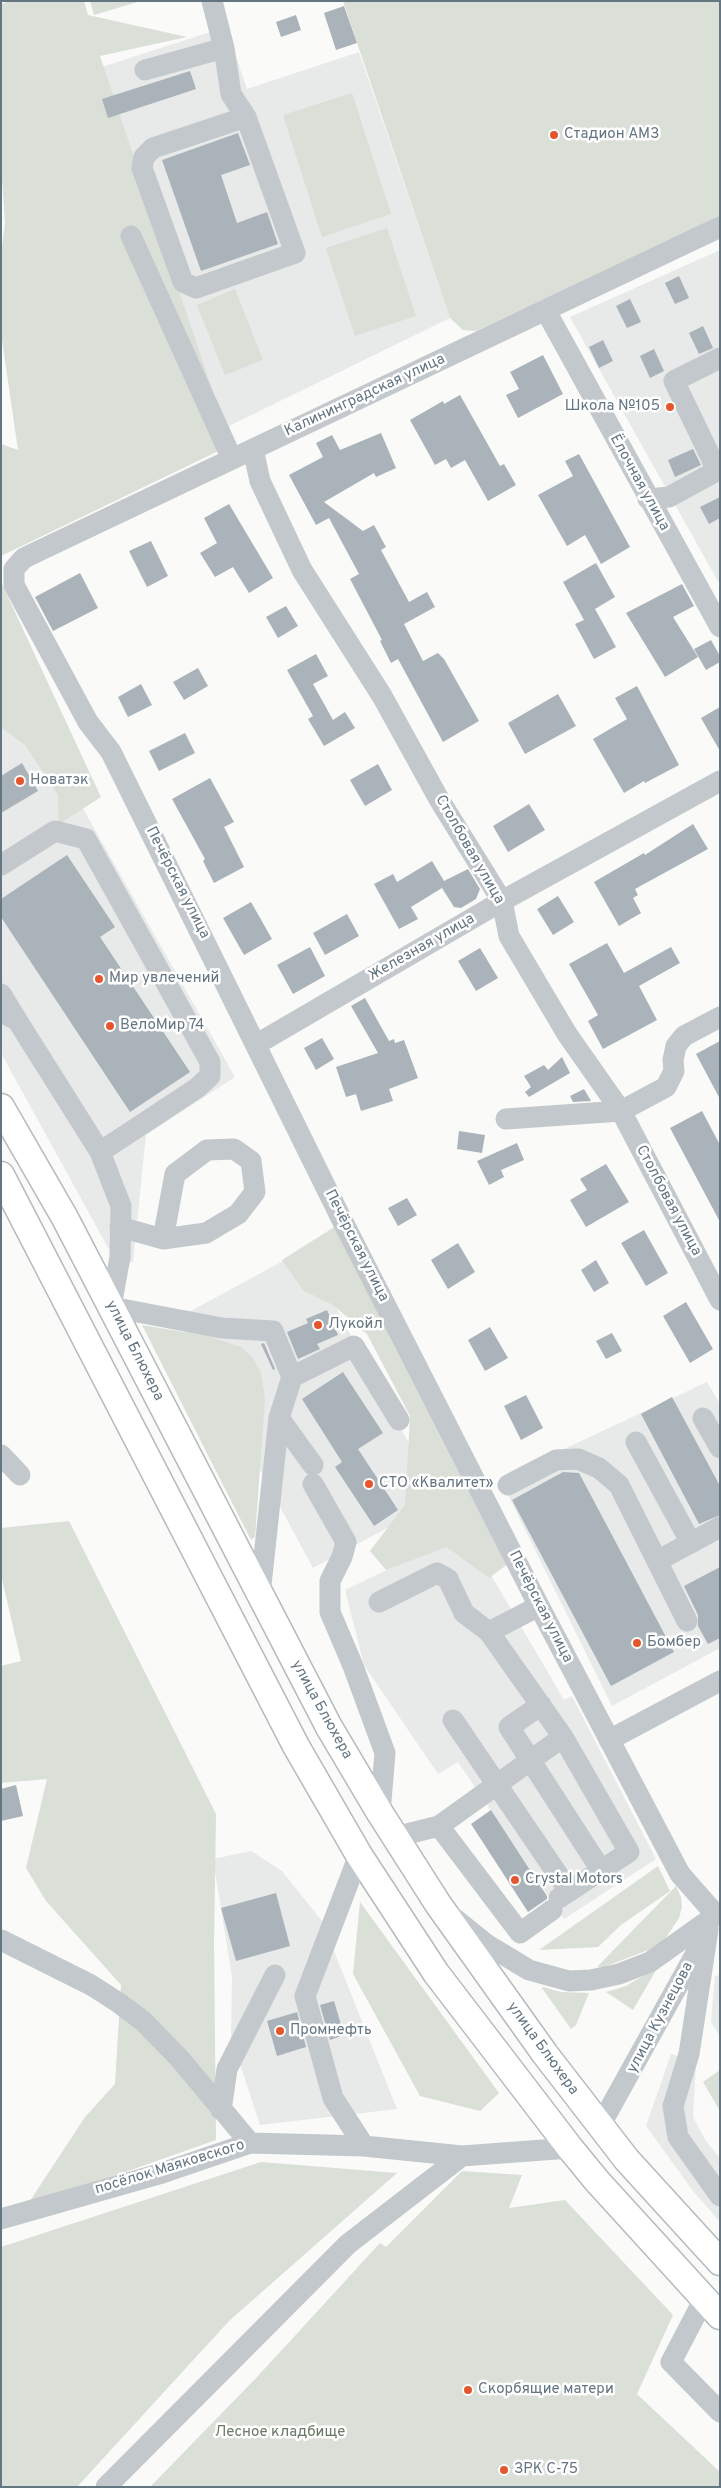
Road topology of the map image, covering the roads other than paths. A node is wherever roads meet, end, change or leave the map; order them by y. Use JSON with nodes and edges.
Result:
{"nodes":[{"id":1,"x":212,"y":1,"type":"edge"},
{"id":2,"x":224,"y":48,"type":"junction"},
{"id":3,"x":145,"y":70,"type":"dead end"},
{"id":4,"x":246,"y":117,"type":"junction"},
{"id":5,"x":720,"y":227,"type":"edge"},
{"id":6,"x":131,"y":236,"type":"dead end"},
{"id":7,"x":546,"y":311,"type":"junction"},
{"id":8,"x":720,"y":358,"type":"edge"},
{"id":9,"x":253,"y":449,"type":"junction"},
{"id":10,"x":232,"y":459,"type":"junction"},
{"id":11,"x":718,"y":470,"type":"edge"},
{"id":12,"x":648,"y":499,"type":"junction"},
{"id":13,"x":14,"y":569,"type":"joint"},
{"id":14,"x":720,"y":627,"type":"edge"},
{"id":15,"x":720,"y":781,"type":"edge"},
{"id":16,"x":1,"y":865,"type":"edge"},
{"id":17,"x":502,"y":901,"type":"junction"},
{"id":18,"x":1,"y":994,"type":"edge"},
{"id":19,"x":9,"y":1016,"type":"edge"},
{"id":20,"x":720,"y":1017,"type":"edge"},
{"id":21,"x":257,"y":1044,"type":"junction"},
{"id":22,"x":1,"y":1107,"type":"edge"},
{"id":23,"x":621,"y":1110,"type":"junction"},
{"id":24,"x":506,"y":1119,"type":"dead end"},
{"id":25,"x":100,"y":1152,"type":"junction"},
{"id":26,"x":1,"y":1175,"type":"edge"},
{"id":27,"x":120,"y":1227,"type":"junction"},
{"id":28,"x":163,"y":1239,"type":"junction"},
{"id":29,"x":720,"y":1300,"type":"edge"},
{"id":30,"x":111,"y":1307,"type":"junction"},
{"id":31,"x":292,"y":1377,"type":"junction"},
{"id":32,"x":279,"y":1418,"type":"junction"},
{"id":33,"x":703,"y":1418,"type":"dead end"},
{"id":34,"x":399,"y":1420,"type":"dead end"},
{"id":35,"x":636,"y":1442,"type":"dead end"},
{"id":36,"x":720,"y":1448,"type":"edge"},
{"id":37,"x":1,"y":1455,"type":"edge"},
{"id":38,"x":20,"y":1475,"type":"dead end"},
{"id":39,"x":508,"y":1485,"type":"dead end"},
{"id":40,"x":720,"y":1527,"type":"edge"},
{"id":41,"x":691,"y":1543,"type":"junction"},
{"id":42,"x":657,"y":1561,"type":"junction"},
{"id":43,"x":260,"y":1594,"type":"junction"},
{"id":44,"x":379,"y":1602,"type":"dead end"},
{"id":45,"x":539,"y":1606,"type":"junction"},
{"id":46,"x":687,"y":1621,"type":"dead end"},
{"id":47,"x":489,"y":1632,"type":"junction"},
{"id":48,"x":720,"y":1681,"type":"edge"},
{"id":49,"x":541,"y":1705,"type":"junction"},
{"id":50,"x":453,"y":1720,"type":"dead end"},
{"id":51,"x":564,"y":1737,"type":"junction"},
{"id":52,"x":609,"y":1740,"type":"junction"},
{"id":53,"x":530,"y":1761,"type":"junction"},
{"id":54,"x":497,"y":1785,"type":"junction"},
{"id":55,"x":380,"y":1813,"type":"junction"},
{"id":56,"x":439,"y":1826,"type":"junction"},
{"id":57,"x":395,"y":1837,"type":"junction"},
{"id":58,"x":359,"y":1856,"type":"junction"},
{"id":59,"x":601,"y":1870,"type":"junction"},
{"id":60,"x":560,"y":1900,"type":"junction"},
{"id":61,"x":438,"y":1904,"type":"junction"},
{"id":62,"x":715,"y":1918,"type":"edge"},
{"id":63,"x":7,"y":1947,"type":"edge"},
{"id":64,"x":275,"y":1975,"type":"dead end"},
{"id":65,"x":221,"y":2110,"type":"junction"},
{"id":66,"x":600,"y":2126,"type":"junction"},
{"id":67,"x":250,"y":2143,"type":"junction"},
{"id":68,"x":364,"y":2146,"type":"junction"},
{"id":69,"x":570,"y":2148,"type":"junction"},
{"id":70,"x":462,"y":2156,"type":"junction"},
{"id":71,"x":720,"y":2196,"type":"edge"},
{"id":72,"x":1,"y":2219,"type":"edge"},
{"id":73,"x":720,"y":2262,"type":"edge"},
{"id":74,"x":712,"y":2308,"type":"edge"},
{"id":75,"x":720,"y":2412,"type":"edge"},
{"id":76,"x":106,"y":2487,"type":"edge"}],
"edges":[{"from":1,"to":2,"type":"street"},
{"from":2,"to":3,"type":"street"},
{"from":2,"to":4,"type":"street"},
{"from":4,"to":4,"type":"street"},
{"from":5,"to":7,"type":"street","name":"Калининградская улица"},
{"from":6,"to":10,"type":"street"},
{"from":7,"to":9,"type":"street","name":"Калининградская улица"},
{"from":7,"to":12,"type":"street","name":"Ёлочная улица"},
{"from":8,"to":11,"type":"street"},
{"from":9,"to":10,"type":"street","name":"Калининградская улица"},
{"from":9,"to":17,"type":"street","name":"Столбовая улица"},
{"from":10,"to":13,"type":"street","name":"Калининградская улица"},
{"from":11,"to":12,"type":"street"},
{"from":12,"to":14,"type":"street","name":"Ёлочная улица"},
{"from":13,"to":21,"type":"street","name":"Печёрская улица"},
{"from":15,"to":17,"type":"street","name":"Железная улица"},
{"from":16,"to":25,"type":"street"},
{"from":17,"to":21,"type":"street","name":"Железная улица"},
{"from":17,"to":23,"type":"street","name":"Столбовая улица"},
{"from":18,"to":19,"type":"street"},
{"from":19,"to":25,"type":"street"},
{"from":20,"to":23,"type":"street"},
{"from":21,"to":45,"type":"street","name":"Печёрская улица"},
{"from":22,"to":30,"type":"main road","name":"улица Блюхера"},
{"from":23,"to":24,"type":"street"},
{"from":23,"to":29,"type":"street","name":"Столбовая улица"},
{"from":25,"to":27,"type":"street"},
{"from":26,"to":58,"type":"main road"},
{"from":27,"to":28,"type":"street"},
{"from":27,"to":30,"type":"street"},
{"from":28,"to":28,"type":"street"},
{"from":30,"to":31,"type":"street"},
{"from":30,"to":43,"type":"main road","name":"улица Блюхера"},
{"from":31,"to":32,"type":"street"},
{"from":31,"to":34,"type":"street"},
{"from":32,"to":43,"type":"street"},
{"from":32,"to":55,"type":"street"},
{"from":33,"to":36,"type":"street"},
{"from":35,"to":41,"type":"street"},
{"from":37,"to":38,"type":"street"},
{"from":39,"to":42,"type":"street"},
{"from":40,"to":41,"type":"street"},
{"from":41,"to":42,"type":"street"},
{"from":42,"to":46,"type":"street"},
{"from":43,"to":55,"type":"main road","name":"улица Блюхера"},
{"from":44,"to":47,"type":"street"},
{"from":45,"to":47,"type":"street"},
{"from":45,"to":52,"type":"street","name":"Печёрская улица"},
{"from":47,"to":49,"type":"street"},
{"from":48,"to":52,"type":"street"},
{"from":49,"to":51,"type":"street"},
{"from":49,"to":53,"type":"street"},
{"from":50,"to":54,"type":"street"},
{"from":51,"to":53,"type":"street"},
{"from":51,"to":59,"type":"street"},
{"from":52,"to":62,"type":"street","name":"Печёрская улица"},
{"from":53,"to":54,"type":"street"},
{"from":53,"to":59,"type":"street"},
{"from":54,"to":56,"type":"street"},
{"from":54,"to":60,"type":"street"},
{"from":55,"to":57,"type":"main road","name":"улица Блюхера"},
{"from":56,"to":57,"type":"street"},
{"from":56,"to":60,"type":"street"},
{"from":57,"to":61,"type":"main road","name":"улица Блюхера"},
{"from":58,"to":68,"type":"street"},
{"from":58,"to":69,"type":"main road"},
{"from":59,"to":60,"type":"street"},
{"from":61,"to":62,"type":"street"},
{"from":61,"to":66,"type":"main road","name":"улица Блюхера"},
{"from":62,"to":66,"type":"street","name":"улица Кузнецова"},
{"from":62,"to":71,"type":"street"},
{"from":63,"to":65,"type":"street"},
{"from":64,"to":65,"type":"street"},
{"from":65,"to":67,"type":"street"},
{"from":66,"to":69,"type":"main road"},
{"from":66,"to":73,"type":"main road","name":"улица Блюхера"},
{"from":67,"to":68,"type":"street","name":"посёлок Маяковского"},
{"from":67,"to":72,"type":"street","name":"посёлок Маяковского"},
{"from":68,"to":70,"type":"street","name":"посёлок Маяковского"},
{"from":69,"to":70,"type":"street","name":"посёлок Маяковского"},
{"from":69,"to":74,"type":"main road"},
{"from":70,"to":76,"type":"street"},
{"from":74,"to":75,"type":"street"}]}
